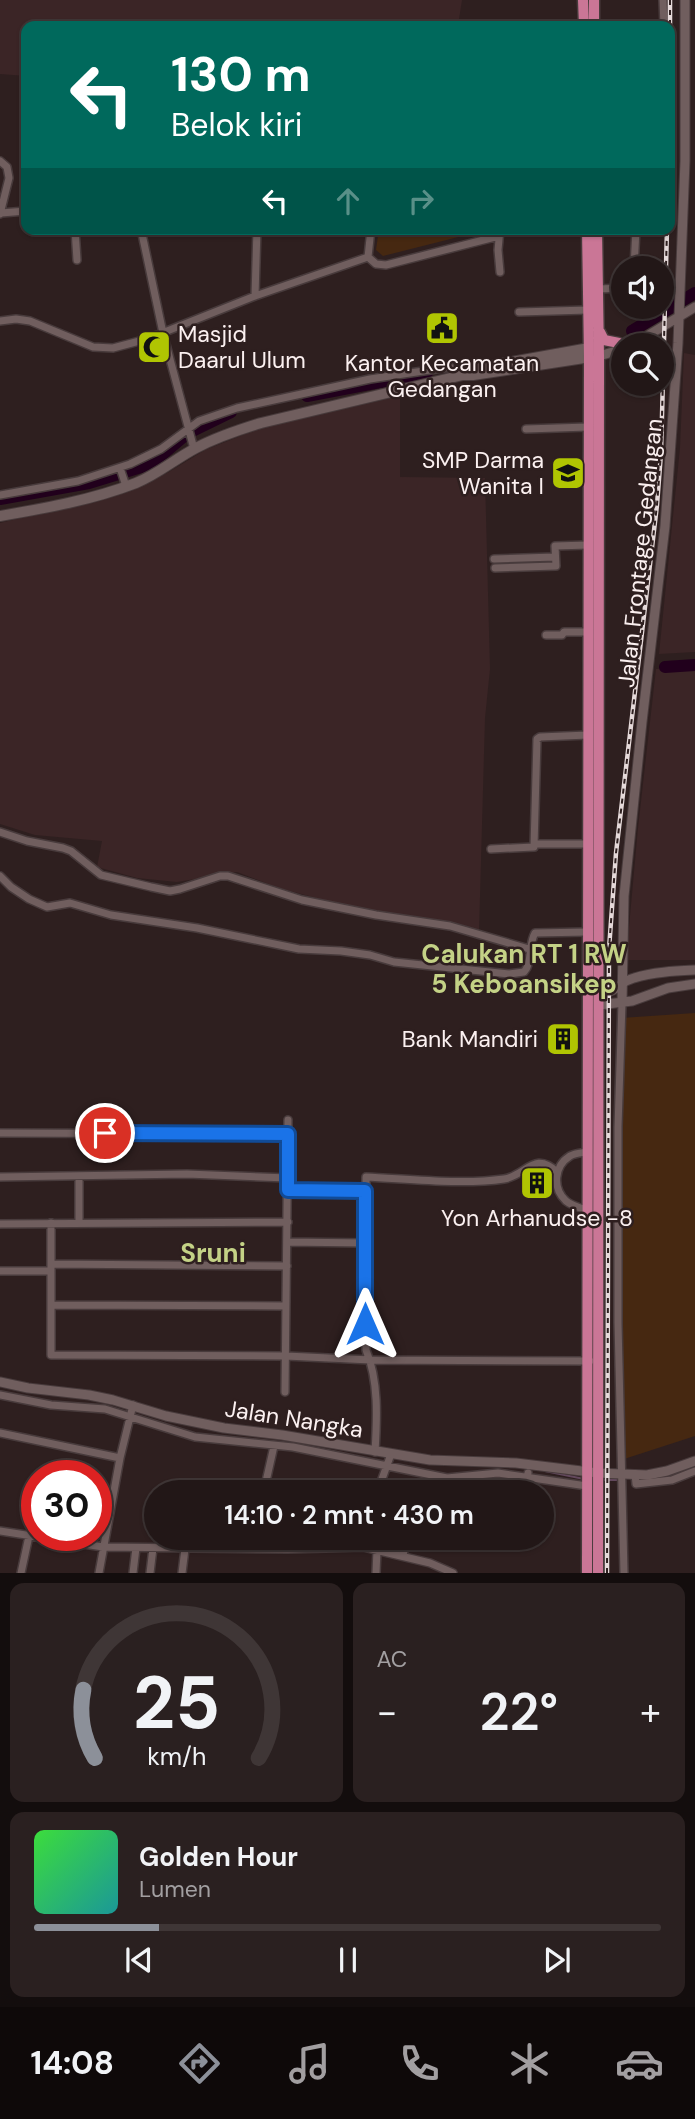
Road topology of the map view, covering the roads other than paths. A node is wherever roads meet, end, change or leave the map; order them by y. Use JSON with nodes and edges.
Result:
{"nodes":[{"id":1,"x":583,"y":0,"type":"edge"},
{"id":2,"x":594,"y":0,"type":"edge"},
{"id":3,"x":663,"y":0,"type":"edge"},
{"id":4,"x":689,"y":4,"type":"edge"},
{"id":5,"x":584,"y":21,"type":"edge"},
{"id":6,"x":594,"y":21,"type":"edge"},
{"id":7,"x":664,"y":21,"type":"edge"},
{"id":8,"x":0,"y":161,"type":"edge"},
{"id":9,"x":21,"y":212,"type":"edge"},
{"id":10,"x":0,"y":214,"type":"edge"},
{"id":11,"x":75,"y":235,"type":"edge"},
{"id":12,"x":142,"y":235,"type":"edge"},
{"id":13,"x":257,"y":235,"type":"edge"},
{"id":14,"x":371,"y":235,"type":"edge"},
{"id":15,"x":492,"y":235,"type":"edge"},
{"id":16,"x":499,"y":235,"type":"edge"},
{"id":17,"x":587,"y":235,"type":"edge"},
{"id":18,"x":597,"y":235,"type":"edge"},
{"id":19,"x":636,"y":235,"type":"edge"},
{"id":20,"x":635,"y":256,"type":"edge"},
{"id":21,"x":369,"y":257,"type":"junction"},
{"id":22,"x":77,"y":260,"type":"dead end"},
{"id":23,"x":500,"y":272,"type":"dead end"},
{"id":24,"x":611,"y":288,"type":"edge"},
{"id":25,"x":598,"y":289,"type":"junction"},
{"id":26,"x":255,"y":296,"type":"junction"},
{"id":27,"x":695,"y":307,"type":"edge"},
{"id":28,"x":680,"y":308,"type":"junction"},
{"id":29,"x":588,"y":310,"type":"junction"},
{"id":30,"x":519,"y":312,"type":"dead end"},
{"id":31,"x":0,"y":321,"type":"edge"},
{"id":32,"x":598,"y":322,"type":"junction"},
{"id":33,"x":163,"y":333,"type":"junction"},
{"id":34,"x":649,"y":333,"type":"edge"},
{"id":35,"x":611,"y":342,"type":"edge"},
{"id":36,"x":611,"y":348,"type":"edge"},
{"id":37,"x":594,"y":352,"type":"junction"},
{"id":38,"x":461,"y":375,"type":"junction"},
{"id":39,"x":589,"y":427,"type":"junction"},
{"id":40,"x":188,"y":429,"type":"junction"},
{"id":41,"x":526,"y":429,"type":"dead end"},
{"id":42,"x":193,"y":446,"type":"junction"},
{"id":43,"x":121,"y":469,"type":"junction"},
{"id":44,"x":126,"y":484,"type":"junction"},
{"id":45,"x":0,"y":495,"type":"edge"},
{"id":46,"x":0,"y":516,"type":"edge"},
{"id":47,"x":588,"y":545,"type":"junction"},
{"id":48,"x":555,"y":557,"type":"junction"},
{"id":49,"x":494,"y":559,"type":"dead end"},
{"id":50,"x":495,"y":568,"type":"dead end"},
{"id":51,"x":588,"y":632,"type":"junction"},
{"id":52,"x":546,"y":635,"type":"dead end"},
{"id":53,"x":588,"y":735,"type":"junction"},
{"id":54,"x":0,"y":832,"type":"edge"},
{"id":55,"x":535,"y":844,"type":"junction"},
{"id":56,"x":587,"y":844,"type":"junction"},
{"id":57,"x":491,"y":849,"type":"dead end"},
{"id":58,"x":0,"y":876,"type":"edge"},
{"id":59,"x":587,"y":932,"type":"junction"},
{"id":60,"x":529,"y":949,"type":"junction"},
{"id":61,"x":695,"y":970,"type":"edge"},
{"id":62,"x":624,"y":984,"type":"junction"},
{"id":63,"x":695,"y":984,"type":"edge"},
{"id":64,"x":593,"y":1000,"type":"junction"},
{"id":65,"x":622,"y":1003,"type":"junction"},
{"id":66,"x":288,"y":1120,"type":"dead end"},
{"id":67,"x":0,"y":1133,"type":"edge"},
{"id":68,"x":288,"y":1134,"type":"junction"},
{"id":69,"x":587,"y":1152,"type":"junction"},
{"id":70,"x":557,"y":1172,"type":"junction"},
{"id":71,"x":0,"y":1177,"type":"edge"},
{"id":72,"x":79,"y":1177,"type":"junction"},
{"id":73,"x":288,"y":1178,"type":"junction"},
{"id":74,"x":288,"y":1190,"type":"junction"},
{"id":75,"x":365,"y":1191,"type":"junction"},
{"id":76,"x":587,"y":1210,"type":"junction"},
{"id":77,"x":288,"y":1222,"type":"junction"},
{"id":78,"x":51,"y":1223,"type":"junction"},
{"id":79,"x":79,"y":1223,"type":"junction"},
{"id":80,"x":0,"y":1224,"type":"edge"},
{"id":81,"x":287,"y":1242,"type":"junction"},
{"id":82,"x":366,"y":1243,"type":"junction"},
{"id":83,"x":287,"y":1266,"type":"junction"},
{"id":84,"x":51,"y":1267,"type":"junction"},
{"id":85,"x":0,"y":1271,"type":"edge"},
{"id":86,"x":51,"y":1305,"type":"junction"},
{"id":87,"x":286,"y":1306,"type":"junction"},
{"id":88,"x":286,"y":1356,"type":"junction"},
{"id":89,"x":371,"y":1360,"type":"junction"},
{"id":90,"x":586,"y":1361,"type":"junction"},
{"id":91,"x":598,"y":1361,"type":"junction"},
{"id":92,"x":0,"y":1382,"type":"edge"},
{"id":93,"x":53,"y":1392,"type":"junction"},
{"id":94,"x":285,"y":1392,"type":"dead end"},
{"id":95,"x":63,"y":1393,"type":"junction"},
{"id":96,"x":0,"y":1395,"type":"edge"},
{"id":97,"x":51,"y":1404,"type":"junction"},
{"id":98,"x":63,"y":1405,"type":"junction"},
{"id":99,"x":133,"y":1411,"type":"junction"},
{"id":100,"x":188,"y":1422,"type":"junction"},
{"id":101,"x":183,"y":1432,"type":"junction"},
{"id":102,"x":0,"y":1433,"type":"edge"},
{"id":103,"x":274,"y":1446,"type":"junction"},
{"id":104,"x":375,"y":1452,"type":"junction"},
{"id":105,"x":120,"y":1458,"type":"junction"},
{"id":106,"x":390,"y":1460,"type":"junction"},
{"id":107,"x":695,"y":1461,"type":"edge"},
{"id":108,"x":528,"y":1471,"type":"junction"},
{"id":109,"x":695,"y":1471,"type":"edge"},
{"id":110,"x":622,"y":1478,"type":"junction"},
{"id":111,"x":635,"y":1478,"type":"junction"},
{"id":112,"x":592,"y":1479,"type":"junction"},
{"id":113,"x":266,"y":1480,"type":"edge"},
{"id":114,"x":382,"y":1480,"type":"edge"},
{"id":115,"x":527,"y":1480,"type":"edge"},
{"id":116,"x":112,"y":1500,"type":"edge"},
{"id":117,"x":0,"y":1531,"type":"edge"},
{"id":118,"x":21,"y":1535,"type":"edge"},
{"id":119,"x":112,"y":1547,"type":"edge"},
{"id":120,"x":136,"y":1548,"type":"junction"},
{"id":121,"x":144,"y":1548,"type":"edge"},
{"id":122,"x":153,"y":1550,"type":"edge"},
{"id":123,"x":186,"y":1550,"type":"edge"},
{"id":124,"x":377,"y":1550,"type":"joint"},
{"id":125,"x":404,"y":1550,"type":"edge"},
{"id":126,"x":26,"y":1551,"type":"edge"},
{"id":127,"x":102,"y":1551,"type":"edge"},
{"id":128,"x":403,"y":1556,"type":"junction"},
{"id":129,"x":21,"y":1573,"type":"edge"},
{"id":130,"x":99,"y":1573,"type":"edge"},
{"id":131,"x":133,"y":1573,"type":"edge"},
{"id":132,"x":150,"y":1573,"type":"edge"},
{"id":133,"x":181,"y":1573,"type":"edge"},
{"id":134,"x":376,"y":1573,"type":"edge"},
{"id":135,"x":453,"y":1573,"type":"edge"},
{"id":136,"x":587,"y":1573,"type":"edge"},
{"id":137,"x":598,"y":1573,"type":"edge"},
{"id":138,"x":624,"y":1573,"type":"edge"}],
"edges":[{"from":1,"to":5,"type":"highway"},
{"from":2,"to":6,"type":"highway"},
{"from":3,"to":7,"type":"street"},
{"from":4,"to":28,"type":"street","name":"Jalan Frontage Gedangan"},
{"from":8,"to":10,"type":"street"},
{"from":9,"to":10,"type":"street"},
{"from":11,"to":22,"type":"street"},
{"from":12,"to":33,"type":"street"},
{"from":13,"to":26,"type":"street"},
{"from":14,"to":21,"type":"street"},
{"from":15,"to":21,"type":"street"},
{"from":16,"to":23,"type":"street"},
{"from":17,"to":29,"type":"highway"},
{"from":18,"to":25,"type":"highway"},
{"from":19,"to":20,"type":"street"},
{"from":21,"to":26,"type":"street"},
{"from":24,"to":25,"type":"street"},
{"from":25,"to":32,"type":"highway"},
{"from":26,"to":33,"type":"street"},
{"from":27,"to":28,"type":"street"},
{"from":28,"to":34,"type":"street"},
{"from":28,"to":62,"type":"street","name":"Jalan Frontage Gedangan"},
{"from":29,"to":30,"type":"street"},
{"from":29,"to":37,"type":"highway"},
{"from":31,"to":33,"type":"street"},
{"from":32,"to":35,"type":"highway"},
{"from":32,"to":37,"type":"highway"},
{"from":33,"to":40,"type":"street"},
{"from":36,"to":37,"type":"street"},
{"from":37,"to":38,"type":"main road"},
{"from":37,"to":39,"type":"highway"},
{"from":37,"to":64,"type":"highway"},
{"from":38,"to":40,"type":"street"},
{"from":38,"to":42,"type":"main road"},
{"from":39,"to":41,"type":"street"},
{"from":39,"to":47,"type":"highway"},
{"from":40,"to":42,"type":"street"},
{"from":40,"to":43,"type":"street"},
{"from":42,"to":44,"type":"main road"},
{"from":43,"to":44,"type":"street"},
{"from":43,"to":45,"type":"street"},
{"from":44,"to":46,"type":"main road"},
{"from":47,"to":48,"type":"street"},
{"from":47,"to":51,"type":"highway"},
{"from":48,"to":49,"type":"street"},
{"from":48,"to":50,"type":"street"},
{"from":51,"to":52,"type":"street"},
{"from":51,"to":53,"type":"highway"},
{"from":53,"to":55,"type":"street"},
{"from":53,"to":56,"type":"highway"},
{"from":54,"to":60,"type":"street"},
{"from":55,"to":56,"type":"street"},
{"from":55,"to":57,"type":"street"},
{"from":56,"to":59,"type":"highway"},
{"from":58,"to":60,"type":"street"},
{"from":59,"to":60,"type":"street"},
{"from":59,"to":64,"type":"highway"},
{"from":61,"to":62,"type":"street"},
{"from":62,"to":64,"type":"street"},
{"from":62,"to":65,"type":"street","name":"Jalan Frontage Gedangan"},
{"from":63,"to":65,"type":"street"},
{"from":64,"to":65,"type":"street"},
{"from":64,"to":69,"type":"highway"},
{"from":64,"to":91,"type":"highway"},
{"from":65,"to":110,"type":"street"},
{"from":66,"to":68,"type":"street"},
{"from":67,"to":68,"type":"street"},
{"from":68,"to":73,"type":"street"},
{"from":69,"to":70,"type":"street"},
{"from":69,"to":76,"type":"highway"},
{"from":70,"to":75,"type":"street"},
{"from":70,"to":76,"type":"street"},
{"from":71,"to":72,"type":"street"},
{"from":72,"to":73,"type":"street"},
{"from":72,"to":79,"type":"street"},
{"from":73,"to":74,"type":"street"},
{"from":74,"to":75,"type":"street"},
{"from":74,"to":77,"type":"street"},
{"from":75,"to":82,"type":"street"},
{"from":76,"to":90,"type":"highway"},
{"from":77,"to":79,"type":"street"},
{"from":77,"to":81,"type":"street"},
{"from":78,"to":79,"type":"street"},
{"from":78,"to":80,"type":"street"},
{"from":78,"to":84,"type":"street"},
{"from":81,"to":82,"type":"street"},
{"from":81,"to":83,"type":"street"},
{"from":82,"to":89,"type":"street"},
{"from":83,"to":84,"type":"street"},
{"from":83,"to":87,"type":"street"},
{"from":84,"to":85,"type":"street"},
{"from":84,"to":86,"type":"street"},
{"from":86,"to":87,"type":"street"},
{"from":86,"to":88,"type":"street"},
{"from":87,"to":88,"type":"street"},
{"from":88,"to":89,"type":"street"},
{"from":88,"to":94,"type":"street"},
{"from":89,"to":90,"type":"street"},
{"from":89,"to":104,"type":"street"},
{"from":90,"to":91,"type":"street"},
{"from":90,"to":112,"type":"highway"},
{"from":91,"to":112,"type":"highway"},
{"from":92,"to":93,"type":"street","name":"Jalan Nangka"},
{"from":93,"to":95,"type":"street","name":"Jalan Nangka"},
{"from":93,"to":97,"type":"street"},
{"from":95,"to":98,"type":"street"},
{"from":95,"to":99,"type":"street","name":"Jalan Nangka"},
{"from":96,"to":97,"type":"street"},
{"from":97,"to":98,"type":"street"},
{"from":98,"to":99,"type":"street"},
{"from":99,"to":100,"type":"street","name":"Jalan Nangka"},
{"from":99,"to":101,"type":"street"},
{"from":99,"to":105,"type":"street"},
{"from":100,"to":101,"type":"street"},
{"from":100,"to":104,"type":"street","name":"Jalan Nangka"},
{"from":101,"to":103,"type":"street"},
{"from":102,"to":105,"type":"street"},
{"from":103,"to":106,"type":"street"},
{"from":103,"to":113,"type":"street"},
{"from":104,"to":106,"type":"street","name":"Jalan Nangka"},
{"from":105,"to":116,"type":"street"},
{"from":106,"to":108,"type":"street","name":"Jalan Nangka"},
{"from":106,"to":108,"type":"street"},
{"from":106,"to":114,"type":"street"},
{"from":107,"to":111,"type":"street","name":"Jalan Nangka"},
{"from":108,"to":112,"type":"street","name":"Jalan Nangka"},
{"from":108,"to":112,"type":"street"},
{"from":108,"to":115,"type":"street"},
{"from":109,"to":111,"type":"street"},
{"from":110,"to":111,"type":"street","name":"Jalan Nangka"},
{"from":110,"to":112,"type":"street","name":"Jalan Nangka"},
{"from":110,"to":138,"type":"street"},
{"from":112,"to":136,"type":"highway"},
{"from":112,"to":137,"type":"highway"},
{"from":117,"to":118,"type":"street"},
{"from":119,"to":120,"type":"street"},
{"from":120,"to":121,"type":"street"},
{"from":120,"to":131,"type":"street"},
{"from":122,"to":132,"type":"street"},
{"from":123,"to":133,"type":"street"},
{"from":124,"to":128,"type":"street"},
{"from":124,"to":134,"type":"street"},
{"from":125,"to":128,"type":"street"},
{"from":126,"to":129,"type":"street"},
{"from":127,"to":130,"type":"street"},
{"from":128,"to":135,"type":"street"}]}
